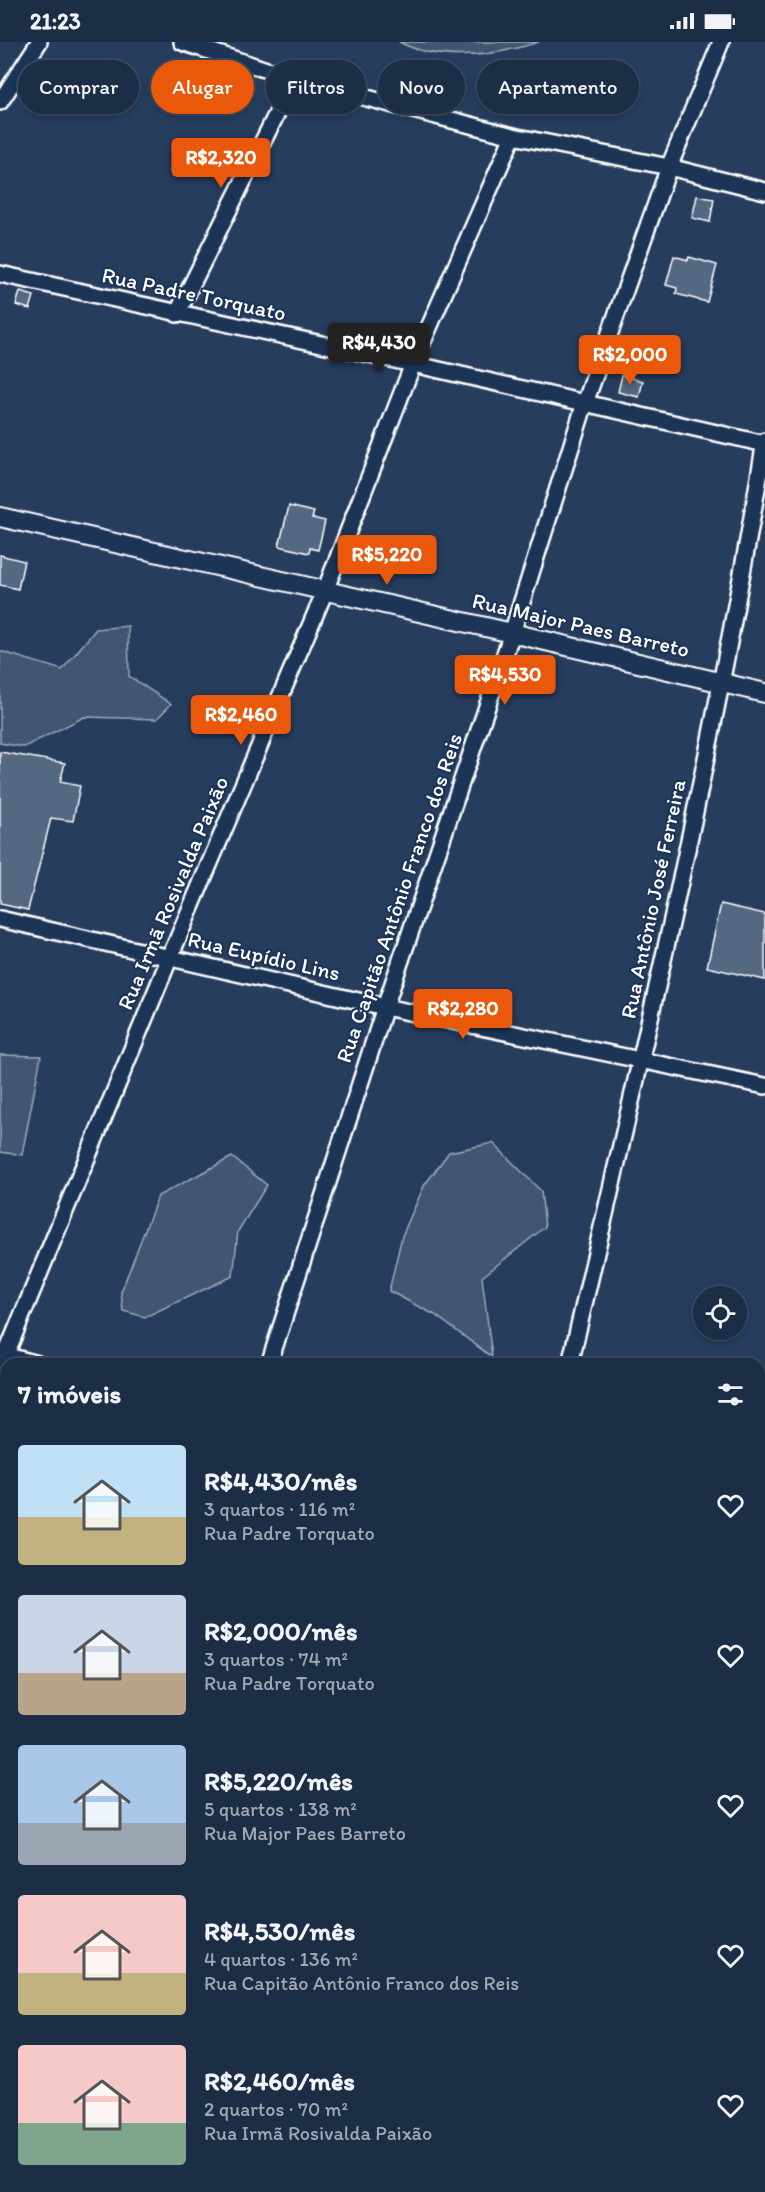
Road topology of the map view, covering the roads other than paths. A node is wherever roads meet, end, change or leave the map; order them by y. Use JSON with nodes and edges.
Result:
{"nodes":[{"id":1,"x":39,"y":42,"type":"edge"},
{"id":2,"x":182,"y":42,"type":"edge"},
{"id":3,"x":721,"y":42,"type":"edge"},
{"id":4,"x":266,"y":70,"type":"edge"},
{"id":5,"x":366,"y":98,"type":"edge"},
{"id":6,"x":0,"y":102,"type":"edge"},
{"id":7,"x":277,"y":114,"type":"edge"},
{"id":8,"x":513,"y":136,"type":"junction"},
{"id":9,"x":669,"y":167,"type":"junction"},
{"id":10,"x":765,"y":191,"type":"edge"},
{"id":11,"x":0,"y":274,"type":"edge"},
{"id":12,"x":177,"y":314,"type":"junction"},
{"id":13,"x":413,"y":364,"type":"junction"},
{"id":14,"x":585,"y":403,"type":"junction"},
{"id":15,"x":765,"y":443,"type":"edge"},
{"id":16,"x":0,"y":517,"type":"edge"},
{"id":17,"x":325,"y":591,"type":"junction"},
{"id":18,"x":512,"y":633,"type":"junction"},
{"id":19,"x":723,"y":683,"type":"junction"},
{"id":20,"x":765,"y":693,"type":"edge"},
{"id":21,"x":0,"y":920,"type":"edge"},
{"id":22,"x":170,"y":957,"type":"junction"},
{"id":23,"x":385,"y":1007,"type":"junction"},
{"id":24,"x":641,"y":1061,"type":"junction"},
{"id":25,"x":765,"y":1086,"type":"edge"},
{"id":26,"x":2,"y":1358,"type":"edge"},
{"id":27,"x":271,"y":1358,"type":"edge"},
{"id":28,"x":571,"y":1358,"type":"edge"}],
"edges":[{"from":1,"to":6,"type":"street"},
{"from":2,"to":4,"type":"street"},
{"from":3,"to":9,"type":"street","name":"Rua Capitão Antônio Franco dos Reis"},
{"from":5,"to":8,"type":"street"},
{"from":7,"to":12,"type":"street"},
{"from":8,"to":9,"type":"street"},
{"from":8,"to":13,"type":"street","name":"Rua Irmã Rosivalda Paixão"},
{"from":9,"to":10,"type":"street"},
{"from":9,"to":14,"type":"street","name":"Rua Capitão Antônio Franco dos Reis"},
{"from":11,"to":12,"type":"street","name":"Rua Padre Torquato"},
{"from":12,"to":13,"type":"street","name":"Rua Padre Torquato"},
{"from":13,"to":14,"type":"street","name":"Rua Padre Torquato"},
{"from":13,"to":17,"type":"street","name":"Rua Irmã Rosivalda Paixão"},
{"from":14,"to":15,"type":"street","name":"Rua Padre Torquato"},
{"from":14,"to":18,"type":"street","name":"Rua Capitão Antônio Franco dos Reis"},
{"from":15,"to":19,"type":"street","name":"Rua Antônio José Ferreira"},
{"from":16,"to":17,"type":"street","name":"Rua Major Paes Barreto"},
{"from":17,"to":18,"type":"street","name":"Rua Major Paes Barreto"},
{"from":17,"to":22,"type":"street","name":"Rua Irmã Rosivalda Paixão"},
{"from":18,"to":19,"type":"street","name":"Rua Major Paes Barreto"},
{"from":18,"to":23,"type":"street","name":"Rua Capitão Antônio Franco dos Reis"},
{"from":19,"to":20,"type":"street","name":"Rua Major Paes Barreto"},
{"from":19,"to":24,"type":"street","name":"Rua Antônio José Ferreira"},
{"from":21,"to":22,"type":"street","name":"Rua Eupídio Lins"},
{"from":22,"to":23,"type":"street","name":"Rua Eupídio Lins"},
{"from":22,"to":26,"type":"street","name":"Rua Irmã Rosivalda Paixão"},
{"from":23,"to":24,"type":"street","name":"Rua Eupídio Lins"},
{"from":23,"to":27,"type":"street","name":"Rua Capitão Antônio Franco dos Reis"},
{"from":24,"to":25,"type":"street","name":"Rua Eupídio Lins"},
{"from":24,"to":28,"type":"street","name":"Rua Antônio José Ferreira"}]}
